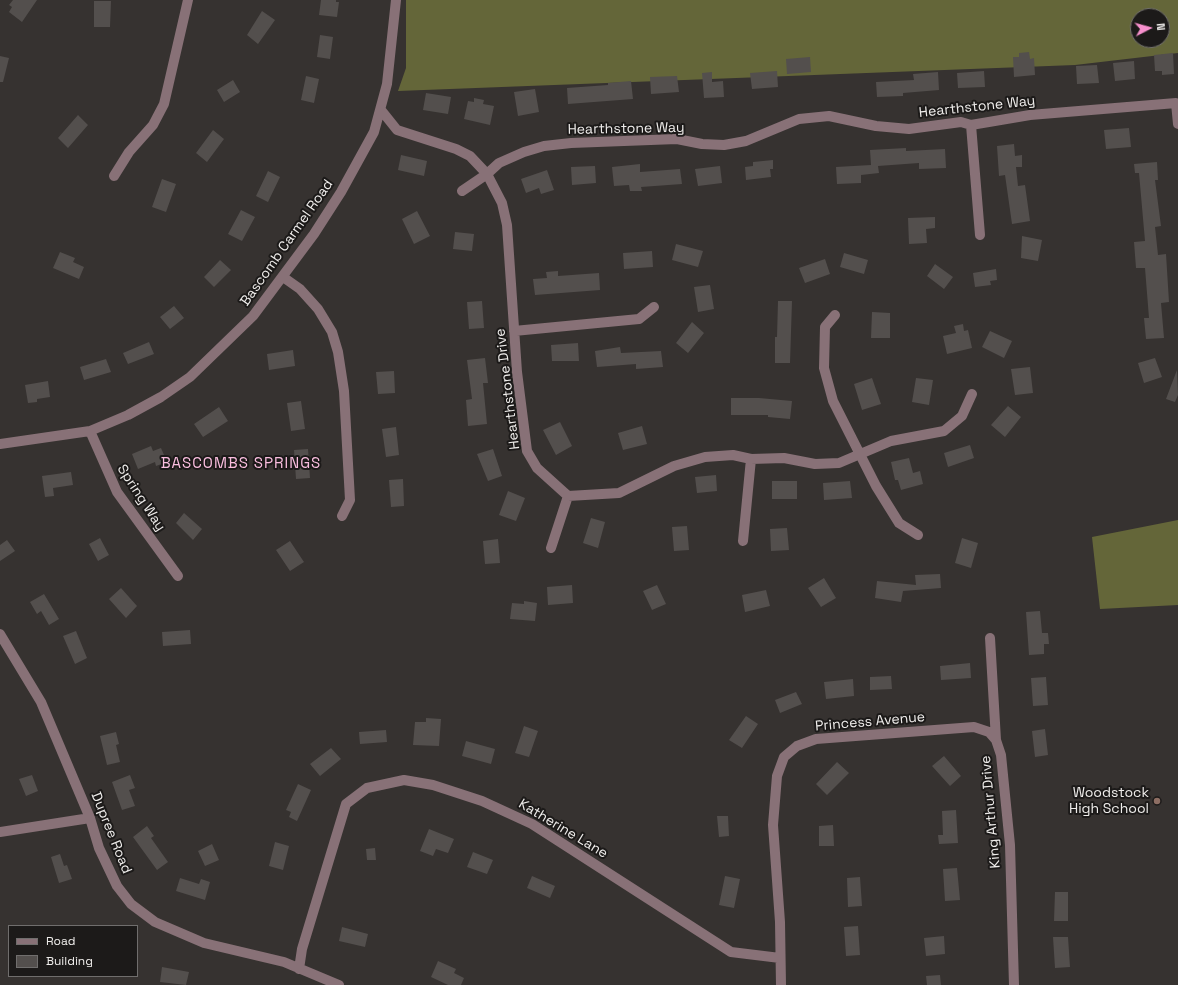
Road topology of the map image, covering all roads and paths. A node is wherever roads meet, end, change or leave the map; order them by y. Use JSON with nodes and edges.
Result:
{"nodes":[{"id":1,"x":188,"y":0,"type":"edge"},
{"id":2,"x":396,"y":0,"type":"edge"},
{"id":3,"x":381,"y":110,"type":"junction"},
{"id":4,"x":1178,"y":124,"type":"edge"},
{"id":5,"x":971,"y":125,"type":"junction"},
{"id":6,"x":487,"y":174,"type":"junction"},
{"id":7,"x":114,"y":176,"type":"dead end"},
{"id":8,"x":462,"y":191,"type":"dead end"},
{"id":9,"x":980,"y":235,"type":"dead end"},
{"id":10,"x":283,"y":277,"type":"junction"},
{"id":11,"x":654,"y":307,"type":"dead end"},
{"id":12,"x":835,"y":314,"type":"dead end"},
{"id":13,"x":514,"y":331,"type":"junction"},
{"id":14,"x":972,"y":394,"type":"dead end"},
{"id":15,"x":90,"y":431,"type":"junction"},
{"id":16,"x":0,"y":444,"type":"edge"},
{"id":17,"x":859,"y":454,"type":"junction"},
{"id":18,"x":751,"y":459,"type":"junction"},
{"id":19,"x":568,"y":496,"type":"junction"},
{"id":20,"x":342,"y":516,"type":"dead end"},
{"id":21,"x":918,"y":535,"type":"dead end"},
{"id":22,"x":743,"y":541,"type":"dead end"},
{"id":23,"x":551,"y":548,"type":"dead end"},
{"id":24,"x":178,"y":576,"type":"dead end"},
{"id":25,"x":0,"y":634,"type":"edge"},
{"id":26,"x":990,"y":638,"type":"dead end"},
{"id":27,"x":996,"y":740,"type":"junction"},
{"id":28,"x":90,"y":818,"type":"junction"},
{"id":29,"x":0,"y":832,"type":"edge"},
{"id":30,"x":780,"y":958,"type":"junction"},
{"id":31,"x":299,"y":969,"type":"junction"},
{"id":32,"x":321,"y":982,"type":"edge"},
{"id":33,"x":339,"y":985,"type":"edge"},
{"id":34,"x":781,"y":985,"type":"edge"},
{"id":35,"x":1014,"y":985,"type":"edge"}],
"edges":[{"from":1,"to":7,"type":"street"},
{"from":2,"to":3,"type":"street","name":"Bascomb Carmel Road"},
{"from":3,"to":6,"type":"street","name":"Hearthstone Drive"},
{"from":3,"to":10,"type":"street","name":"Bascomb Carmel Road"},
{"from":4,"to":5,"type":"street","name":"Hearthstone Way"},
{"from":5,"to":6,"type":"street","name":"Hearthstone Way"},
{"from":5,"to":9,"type":"street"},
{"from":6,"to":8,"type":"street","name":"Hearthstone Way"},
{"from":6,"to":13,"type":"street","name":"Hearthstone Drive"},
{"from":10,"to":15,"type":"street","name":"Bascomb Carmel Road"},
{"from":10,"to":20,"type":"street"},
{"from":11,"to":13,"type":"street"},
{"from":12,"to":17,"type":"street"},
{"from":13,"to":19,"type":"street","name":"Hearthstone Drive"},
{"from":14,"to":17,"type":"street"},
{"from":15,"to":16,"type":"street","name":"Bascomb Carmel Road"},
{"from":15,"to":24,"type":"street","name":"Spring Way"},
{"from":17,"to":18,"type":"street"},
{"from":17,"to":21,"type":"street"},
{"from":18,"to":19,"type":"street"},
{"from":18,"to":22,"type":"street"},
{"from":19,"to":23,"type":"street"},
{"from":25,"to":28,"type":"street","name":"Dupree Road"},
{"from":26,"to":27,"type":"street","name":"King Arthur Drive"},
{"from":27,"to":30,"type":"street","name":"Princess Avenue"},
{"from":27,"to":35,"type":"street","name":"King Arthur Drive"},
{"from":28,"to":29,"type":"street"},
{"from":28,"to":31,"type":"street","name":"Dupree Road"},
{"from":30,"to":31,"type":"street","name":"Katherine Lane"},
{"from":30,"to":34,"type":"street","name":"Princess Avenue"},
{"from":31,"to":32,"type":"street","name":"Dupree Road"},
{"from":32,"to":33,"type":"street","name":"Dupree Road"}]}
